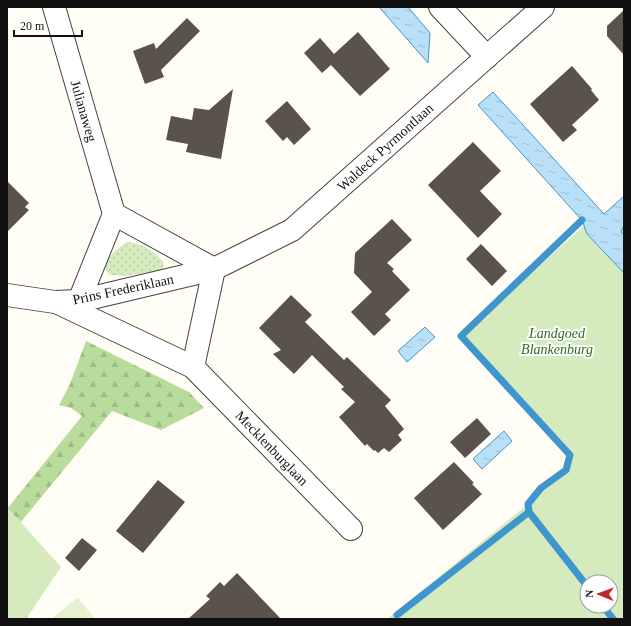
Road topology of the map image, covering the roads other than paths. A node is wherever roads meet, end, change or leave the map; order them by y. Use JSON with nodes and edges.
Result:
{"nodes":[{"id":1,"x":54,"y":7,"type":"edge"},
{"id":2,"x":440,"y":7,"type":"edge"},
{"id":3,"x":543,"y":7,"type":"edge"},
{"id":4,"x":487,"y":56,"type":"junction"},
{"id":5,"x":114,"y":214,"type":"junction"},
{"id":6,"x":214,"y":269,"type":"junction"},
{"id":7,"x":7,"y":295,"type":"edge"},
{"id":8,"x":78,"y":301,"type":"junction"},
{"id":9,"x":55,"y":302,"type":"junction"},
{"id":10,"x":194,"y":367,"type":"junction"},
{"id":11,"x":351,"y":529,"type":"dead end"}],
"edges":[{"from":1,"to":5,"type":"street","name":"Julianaweg"},
{"from":2,"to":4,"type":"street"},
{"from":3,"to":4,"type":"street","name":"Waldeck Pyrmontlaan"},
{"from":4,"to":6,"type":"street","name":"Waldeck Pyrmontlaan"},
{"from":5,"to":6,"type":"street"},
{"from":5,"to":8,"type":"street"},
{"from":6,"to":8,"type":"street","name":"Prins Frederiklaan"},
{"from":6,"to":10,"type":"street"},
{"from":7,"to":9,"type":"street","name":"Prins Frederiklaan"},
{"from":8,"to":9,"type":"street","name":"Prins Frederiklaan"},
{"from":9,"to":10,"type":"street","name":"Mecklenburglaan"},
{"from":10,"to":11,"type":"street","name":"Mecklenburglaan"}]}
